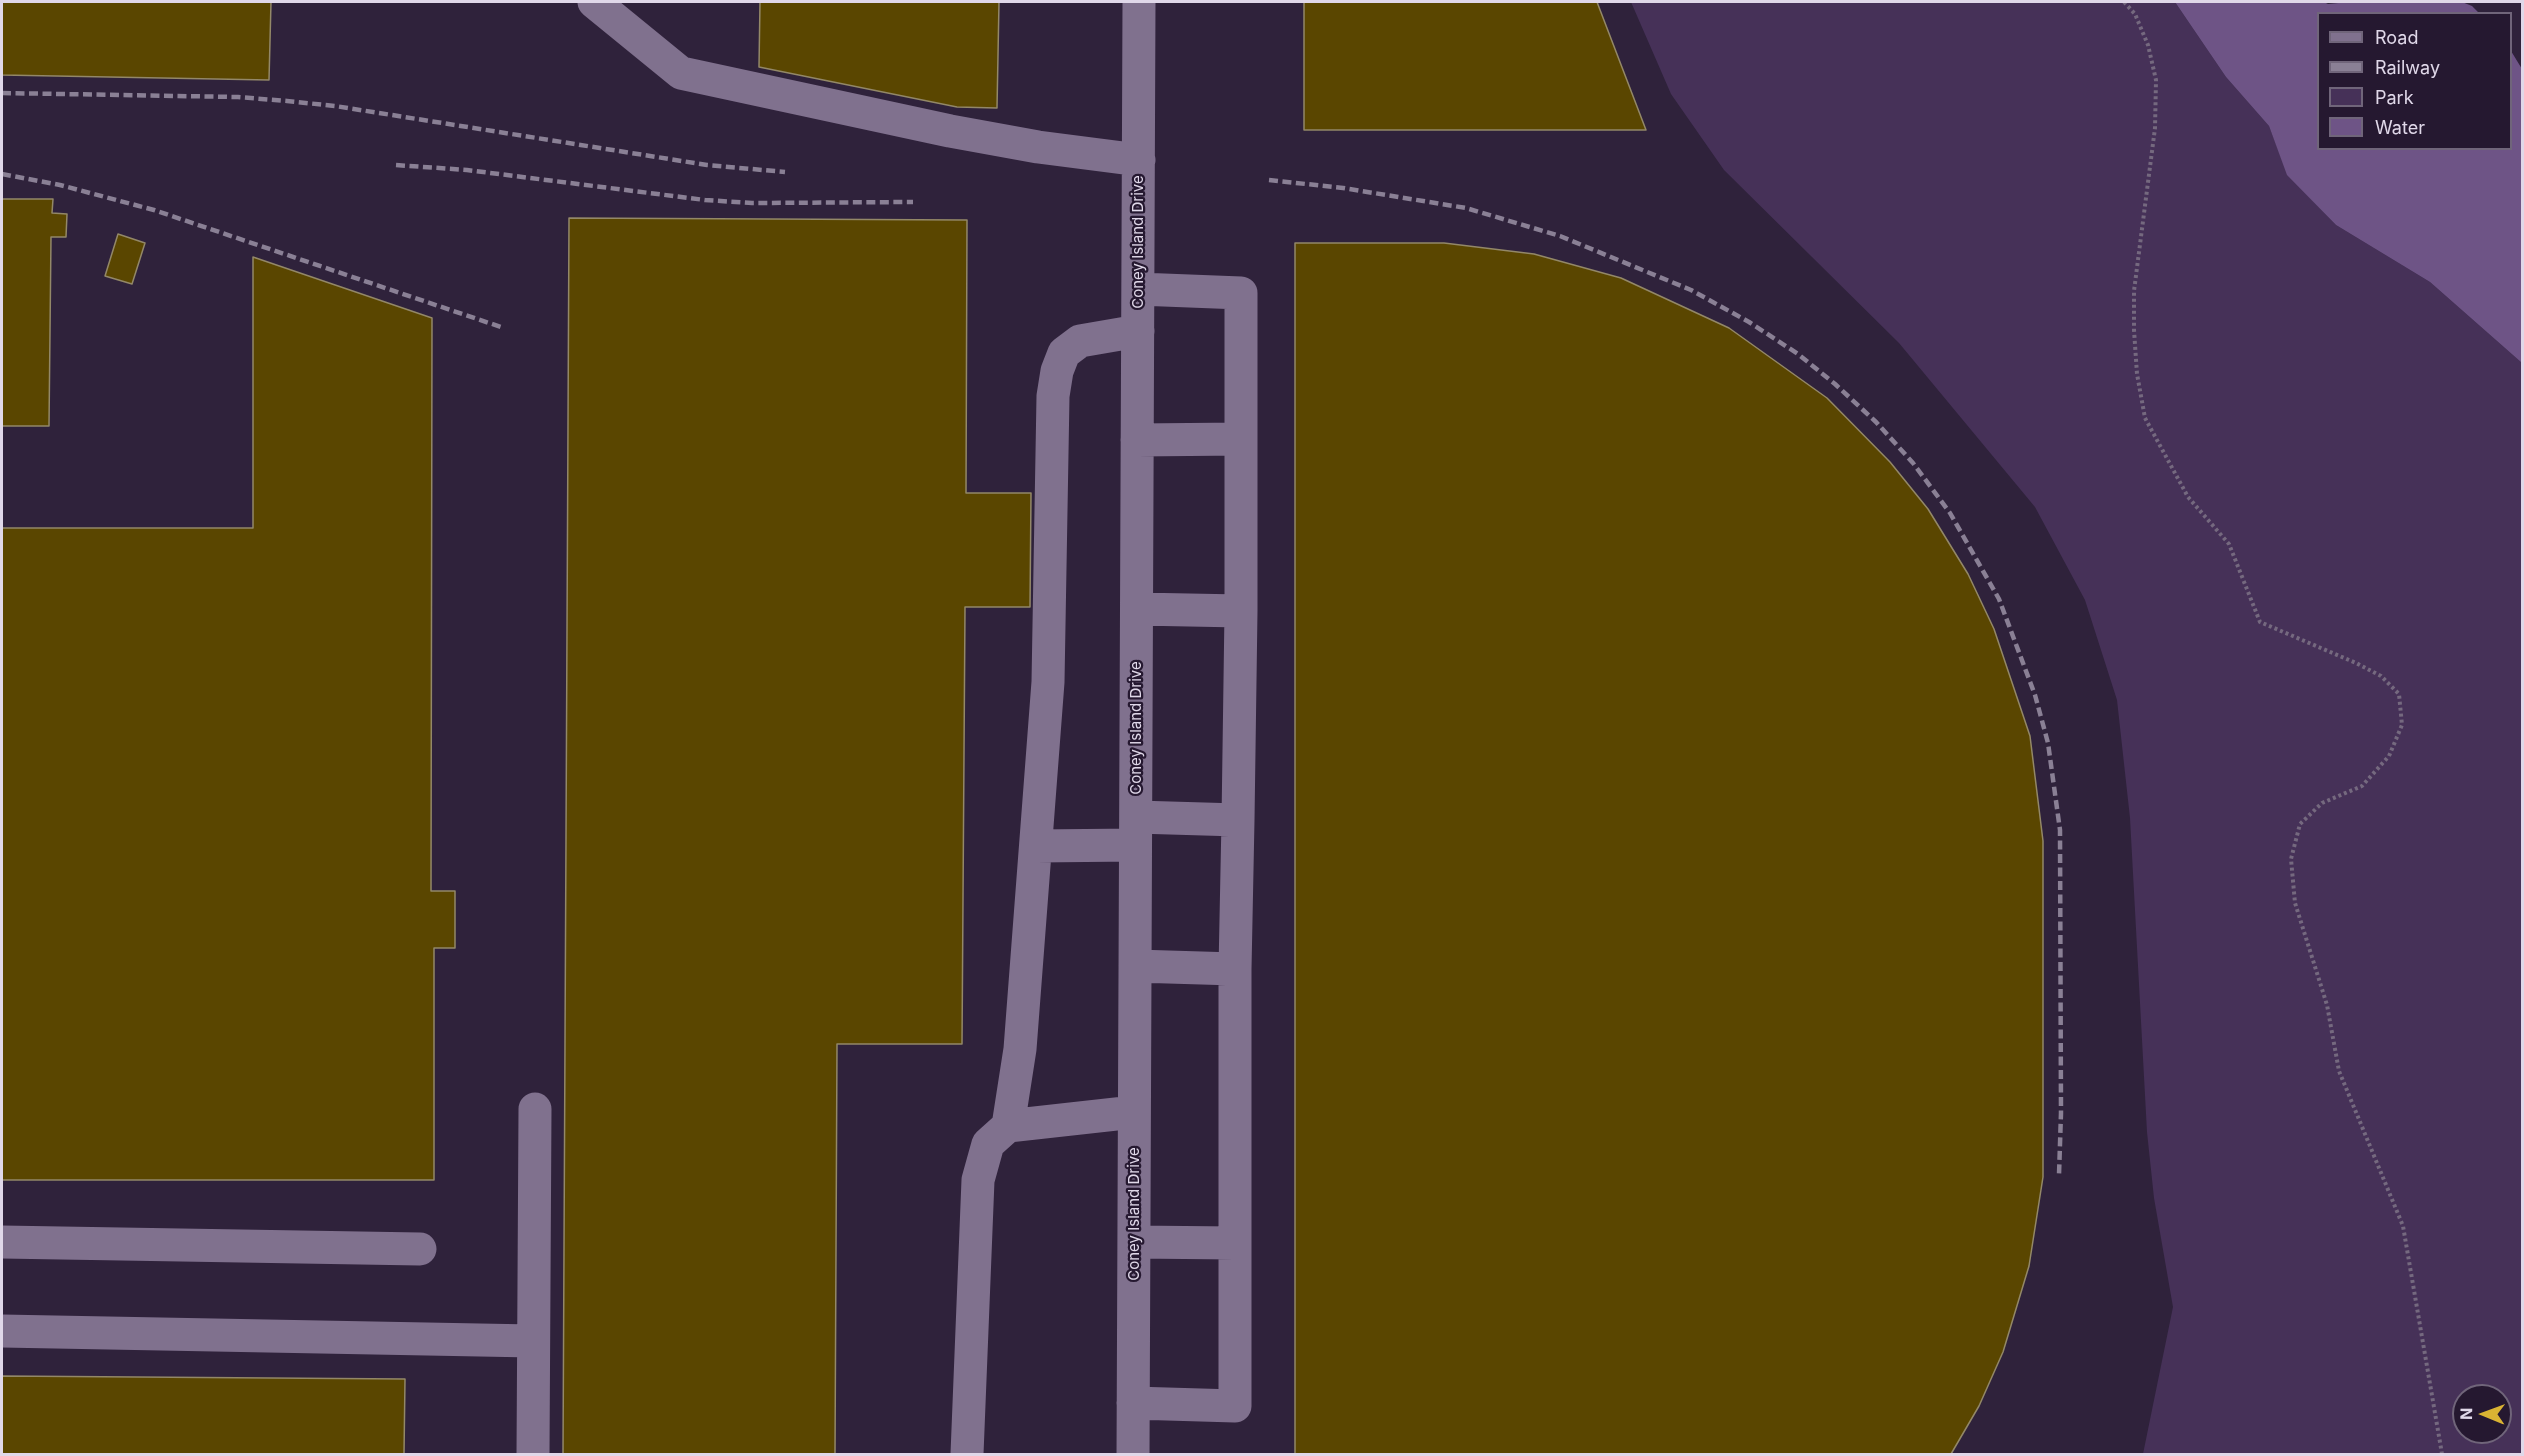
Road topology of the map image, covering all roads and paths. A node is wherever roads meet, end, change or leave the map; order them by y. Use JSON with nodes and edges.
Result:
{"nodes":[{"id":1,"x":594,"y":2,"type":"edge"},
{"id":2,"x":1139,"y":2,"type":"edge"},
{"id":3,"x":2124,"y":2,"type":"edge"},
{"id":4,"x":1139,"y":160,"type":"junction"},
{"id":5,"x":1138,"y":289,"type":"junction"},
{"id":6,"x":1138,"y":332,"type":"junction"},
{"id":7,"x":1241,"y":439,"type":"junction"},
{"id":8,"x":1137,"y":440,"type":"junction"},
{"id":9,"x":1137,"y":609,"type":"junction"},
{"id":10,"x":1241,"y":612,"type":"junction"},
{"id":11,"x":1238,"y":820,"type":"junction"},
{"id":12,"x":1136,"y":831,"type":"junction"},
{"id":13,"x":1036,"y":846,"type":"junction"},
{"id":14,"x":1135,"y":966,"type":"junction"},
{"id":15,"x":1235,"y":969,"type":"junction"},
{"id":16,"x":534,"y":1109,"type":"dead end"},
{"id":17,"x":1134,"y":1112,"type":"junction"},
{"id":18,"x":1008,"y":1126,"type":"junction"},
{"id":19,"x":2,"y":1242,"type":"edge"},
{"id":20,"x":1134,"y":1242,"type":"junction"},
{"id":21,"x":1235,"y":1244,"type":"junction"},
{"id":22,"x":420,"y":1249,"type":"dead end"},
{"id":23,"x":2,"y":1331,"type":"edge"},
{"id":24,"x":533,"y":1341,"type":"junction"},
{"id":25,"x":1133,"y":1403,"type":"junction"},
{"id":26,"x":533,"y":1455,"type":"edge"},
{"id":27,"x":967,"y":1455,"type":"edge"},
{"id":28,"x":1133,"y":1455,"type":"edge"},
{"id":29,"x":2442,"y":1455,"type":"edge"}],
"edges":[{"from":1,"to":4,"type":"street"},
{"from":2,"to":4,"type":"street","name":"Coney Island Drive"},
{"from":3,"to":29,"type":"path"},
{"from":4,"to":5,"type":"street","name":"Coney Island Drive"},
{"from":5,"to":6,"type":"street","name":"Coney Island Drive"},
{"from":5,"to":7,"type":"street"},
{"from":6,"to":8,"type":"street","name":"Coney Island Drive"},
{"from":6,"to":13,"type":"street"},
{"from":7,"to":8,"type":"street"},
{"from":7,"to":10,"type":"street"},
{"from":8,"to":9,"type":"street","name":"Coney Island Drive"},
{"from":9,"to":10,"type":"street"},
{"from":9,"to":12,"type":"street","name":"Coney Island Drive"},
{"from":10,"to":11,"type":"street"},
{"from":11,"to":12,"type":"street"},
{"from":11,"to":15,"type":"street"},
{"from":12,"to":13,"type":"street"},
{"from":12,"to":14,"type":"street","name":"Coney Island Drive"},
{"from":13,"to":18,"type":"street"},
{"from":14,"to":15,"type":"street"},
{"from":14,"to":17,"type":"street","name":"Coney Island Drive"},
{"from":15,"to":21,"type":"street"},
{"from":16,"to":24,"type":"street"},
{"from":17,"to":18,"type":"street"},
{"from":17,"to":20,"type":"street","name":"Coney Island Drive"},
{"from":18,"to":27,"type":"street"},
{"from":19,"to":22,"type":"street"},
{"from":20,"to":21,"type":"street"},
{"from":20,"to":25,"type":"street","name":"Coney Island Drive"},
{"from":21,"to":25,"type":"street"},
{"from":23,"to":24,"type":"street"},
{"from":24,"to":26,"type":"street"},
{"from":25,"to":28,"type":"street","name":"Coney Island Drive"}]}
